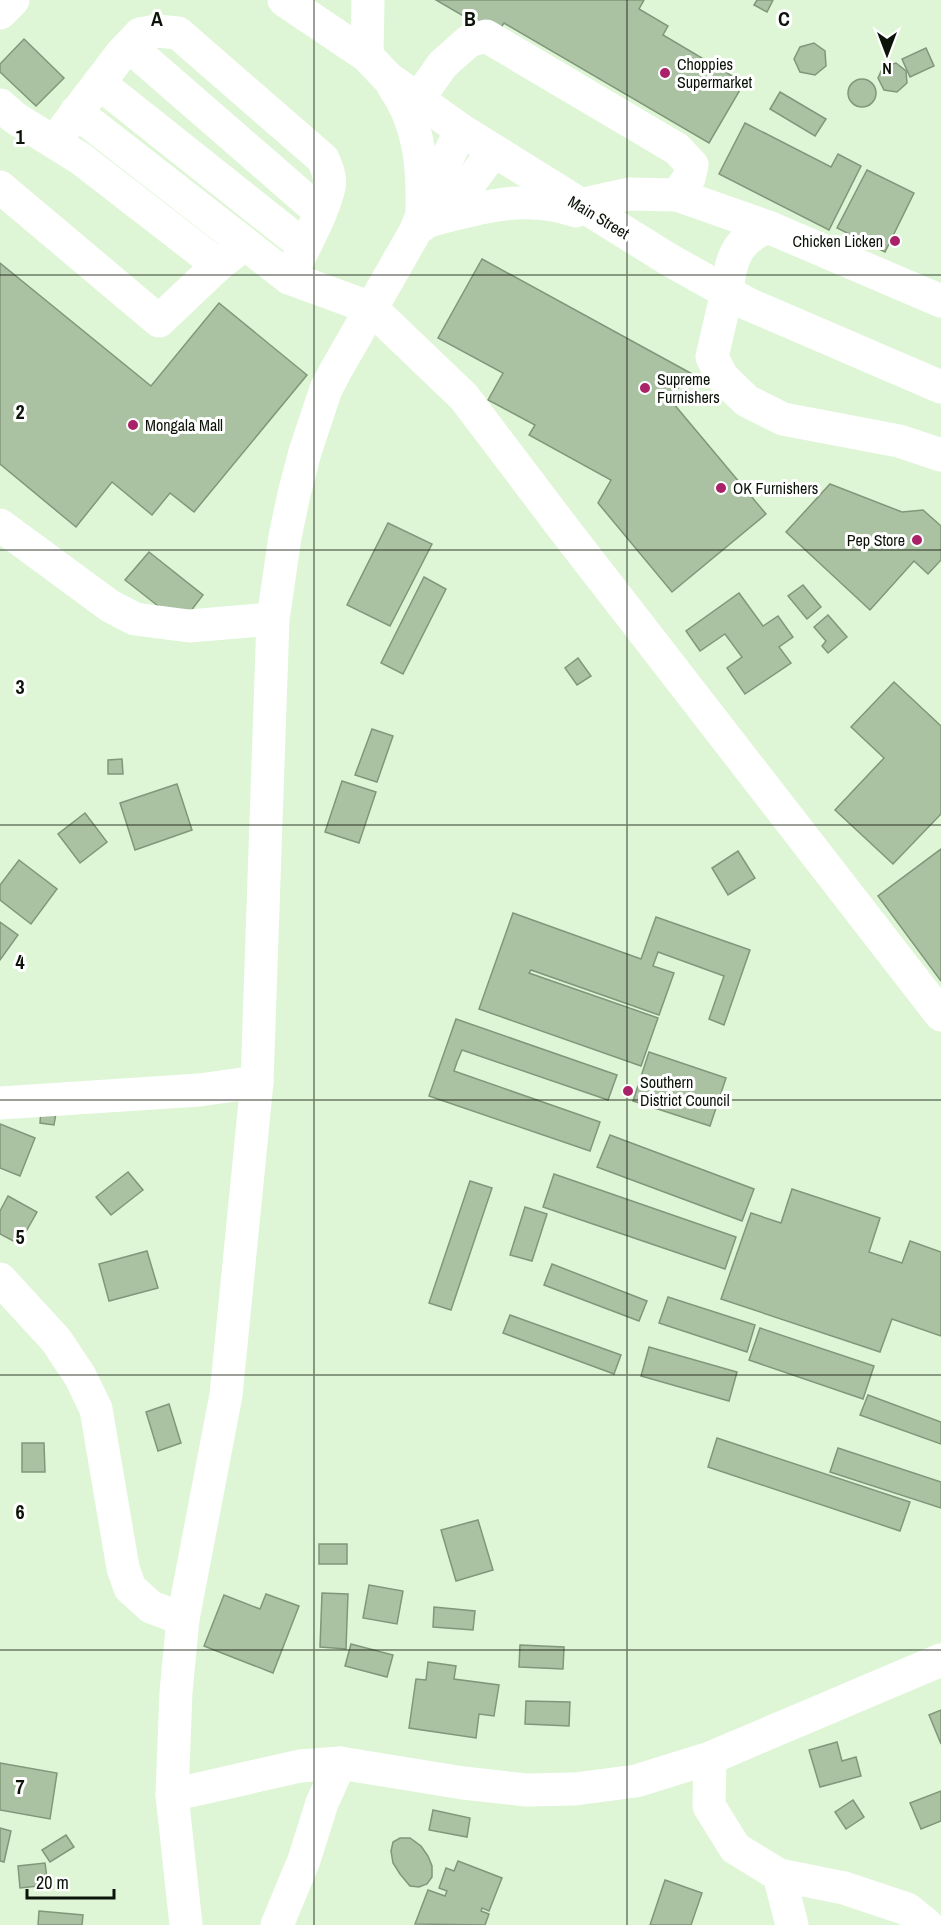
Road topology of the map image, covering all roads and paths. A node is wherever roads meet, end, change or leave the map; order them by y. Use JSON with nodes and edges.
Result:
{"nodes":[{"id":1,"x":13,"y":0,"type":"edge"},
{"id":2,"x":284,"y":0,"type":"edge"},
{"id":3,"x":368,"y":0,"type":"edge"},
{"id":4,"x":0,"y":13,"type":"edge"},
{"id":5,"x":377,"y":67,"type":"junction"},
{"id":6,"x":99,"y":83,"type":"junction"},
{"id":7,"x":418,"y":99,"type":"junction"},
{"id":8,"x":0,"y":105,"type":"edge"},
{"id":9,"x":76,"y":112,"type":"junction"},
{"id":10,"x":461,"y":130,"type":"junction"},
{"id":11,"x":54,"y":142,"type":"junction"},
{"id":12,"x":493,"y":152,"type":"junction"},
{"id":13,"x":0,"y":187,"type":"edge"},
{"id":14,"x":677,"y":195,"type":"junction"},
{"id":15,"x":592,"y":213,"type":"junction"},
{"id":16,"x":422,"y":222,"type":"junction"},
{"id":17,"x":768,"y":227,"type":"junction"},
{"id":18,"x":245,"y":244,"type":"junction"},
{"id":19,"x":304,"y":246,"type":"junction"},
{"id":20,"x":218,"y":265,"type":"junction"},
{"id":21,"x":289,"y":278,"type":"junction"},
{"id":22,"x":727,"y":292,"type":"junction"},
{"id":23,"x":941,"y":301,"type":"edge"},
{"id":24,"x":371,"y":308,"type":"junction"},
{"id":25,"x":941,"y":387,"type":"edge"},
{"id":26,"x":941,"y":455,"type":"edge"},
{"id":27,"x":0,"y":525,"type":"edge"},
{"id":28,"x":273,"y":619,"type":"junction"},
{"id":29,"x":941,"y":1015,"type":"edge"},
{"id":30,"x":257,"y":1082,"type":"junction"},
{"id":31,"x":0,"y":1102,"type":"edge"},
{"id":32,"x":0,"y":1279,"type":"edge"},
{"id":33,"x":183,"y":1619,"type":"junction"},
{"id":34,"x":941,"y":1660,"type":"edge"},
{"id":35,"x":710,"y":1758,"type":"junction"},
{"id":36,"x":340,"y":1763,"type":"junction"},
{"id":37,"x":172,"y":1795,"type":"junction"},
{"id":38,"x":779,"y":1875,"type":"junction"},
{"id":39,"x":186,"y":1925,"type":"edge"},
{"id":40,"x":277,"y":1925,"type":"edge"},
{"id":41,"x":792,"y":1925,"type":"edge"},
{"id":42,"x":927,"y":1925,"type":"edge"}],
"edges":[{"from":1,"to":4,"type":"main road"},
{"from":2,"to":5,"type":"main road","name":"Main Street"},
{"from":3,"to":5,"type":"main road"},
{"from":5,"to":7,"type":"main road","name":"Main Street"},
{"from":5,"to":16,"type":"main road"},
{"from":6,"to":9,"type":"main road"},
{"from":6,"to":19,"type":"main road"},
{"from":6,"to":19,"type":"main road"},
{"from":7,"to":10,"type":"main road","name":"Main Street"},
{"from":7,"to":14,"type":"main road"},
{"from":8,"to":11,"type":"main road"},
{"from":9,"to":11,"type":"main road"},
{"from":9,"to":18,"type":"main road"},
{"from":10,"to":12,"type":"main road","name":"Main Street"},
{"from":10,"to":16,"type":"main road"},
{"from":11,"to":20,"type":"main road"},
{"from":12,"to":15,"type":"main road","name":"Main Street"},
{"from":12,"to":16,"type":"main road"},
{"from":13,"to":20,"type":"main road"},
{"from":14,"to":15,"type":"main road"},
{"from":14,"to":17,"type":"main road"},
{"from":15,"to":16,"type":"main road"},
{"from":15,"to":22,"type":"main road","name":"Main Street"},
{"from":16,"to":24,"type":"main road"},
{"from":17,"to":22,"type":"main road"},
{"from":17,"to":23,"type":"main road"},
{"from":18,"to":20,"type":"main road"},
{"from":18,"to":21,"type":"main road"},
{"from":19,"to":21,"type":"main road"},
{"from":21,"to":24,"type":"main road"},
{"from":22,"to":25,"type":"main road","name":"Main Street"},
{"from":22,"to":26,"type":"main road"},
{"from":24,"to":28,"type":"main road"},
{"from":24,"to":29,"type":"main road"},
{"from":27,"to":28,"type":"main road"},
{"from":28,"to":30,"type":"main road"},
{"from":30,"to":31,"type":"main road"},
{"from":30,"to":33,"type":"main road"},
{"from":32,"to":33,"type":"main road"},
{"from":33,"to":37,"type":"main road"},
{"from":34,"to":35,"type":"main road"},
{"from":35,"to":36,"type":"main road"},
{"from":35,"to":38,"type":"main road"},
{"from":36,"to":37,"type":"main road"},
{"from":36,"to":40,"type":"main road"},
{"from":37,"to":39,"type":"main road"},
{"from":38,"to":41,"type":"main road"},
{"from":38,"to":42,"type":"main road"}]}
